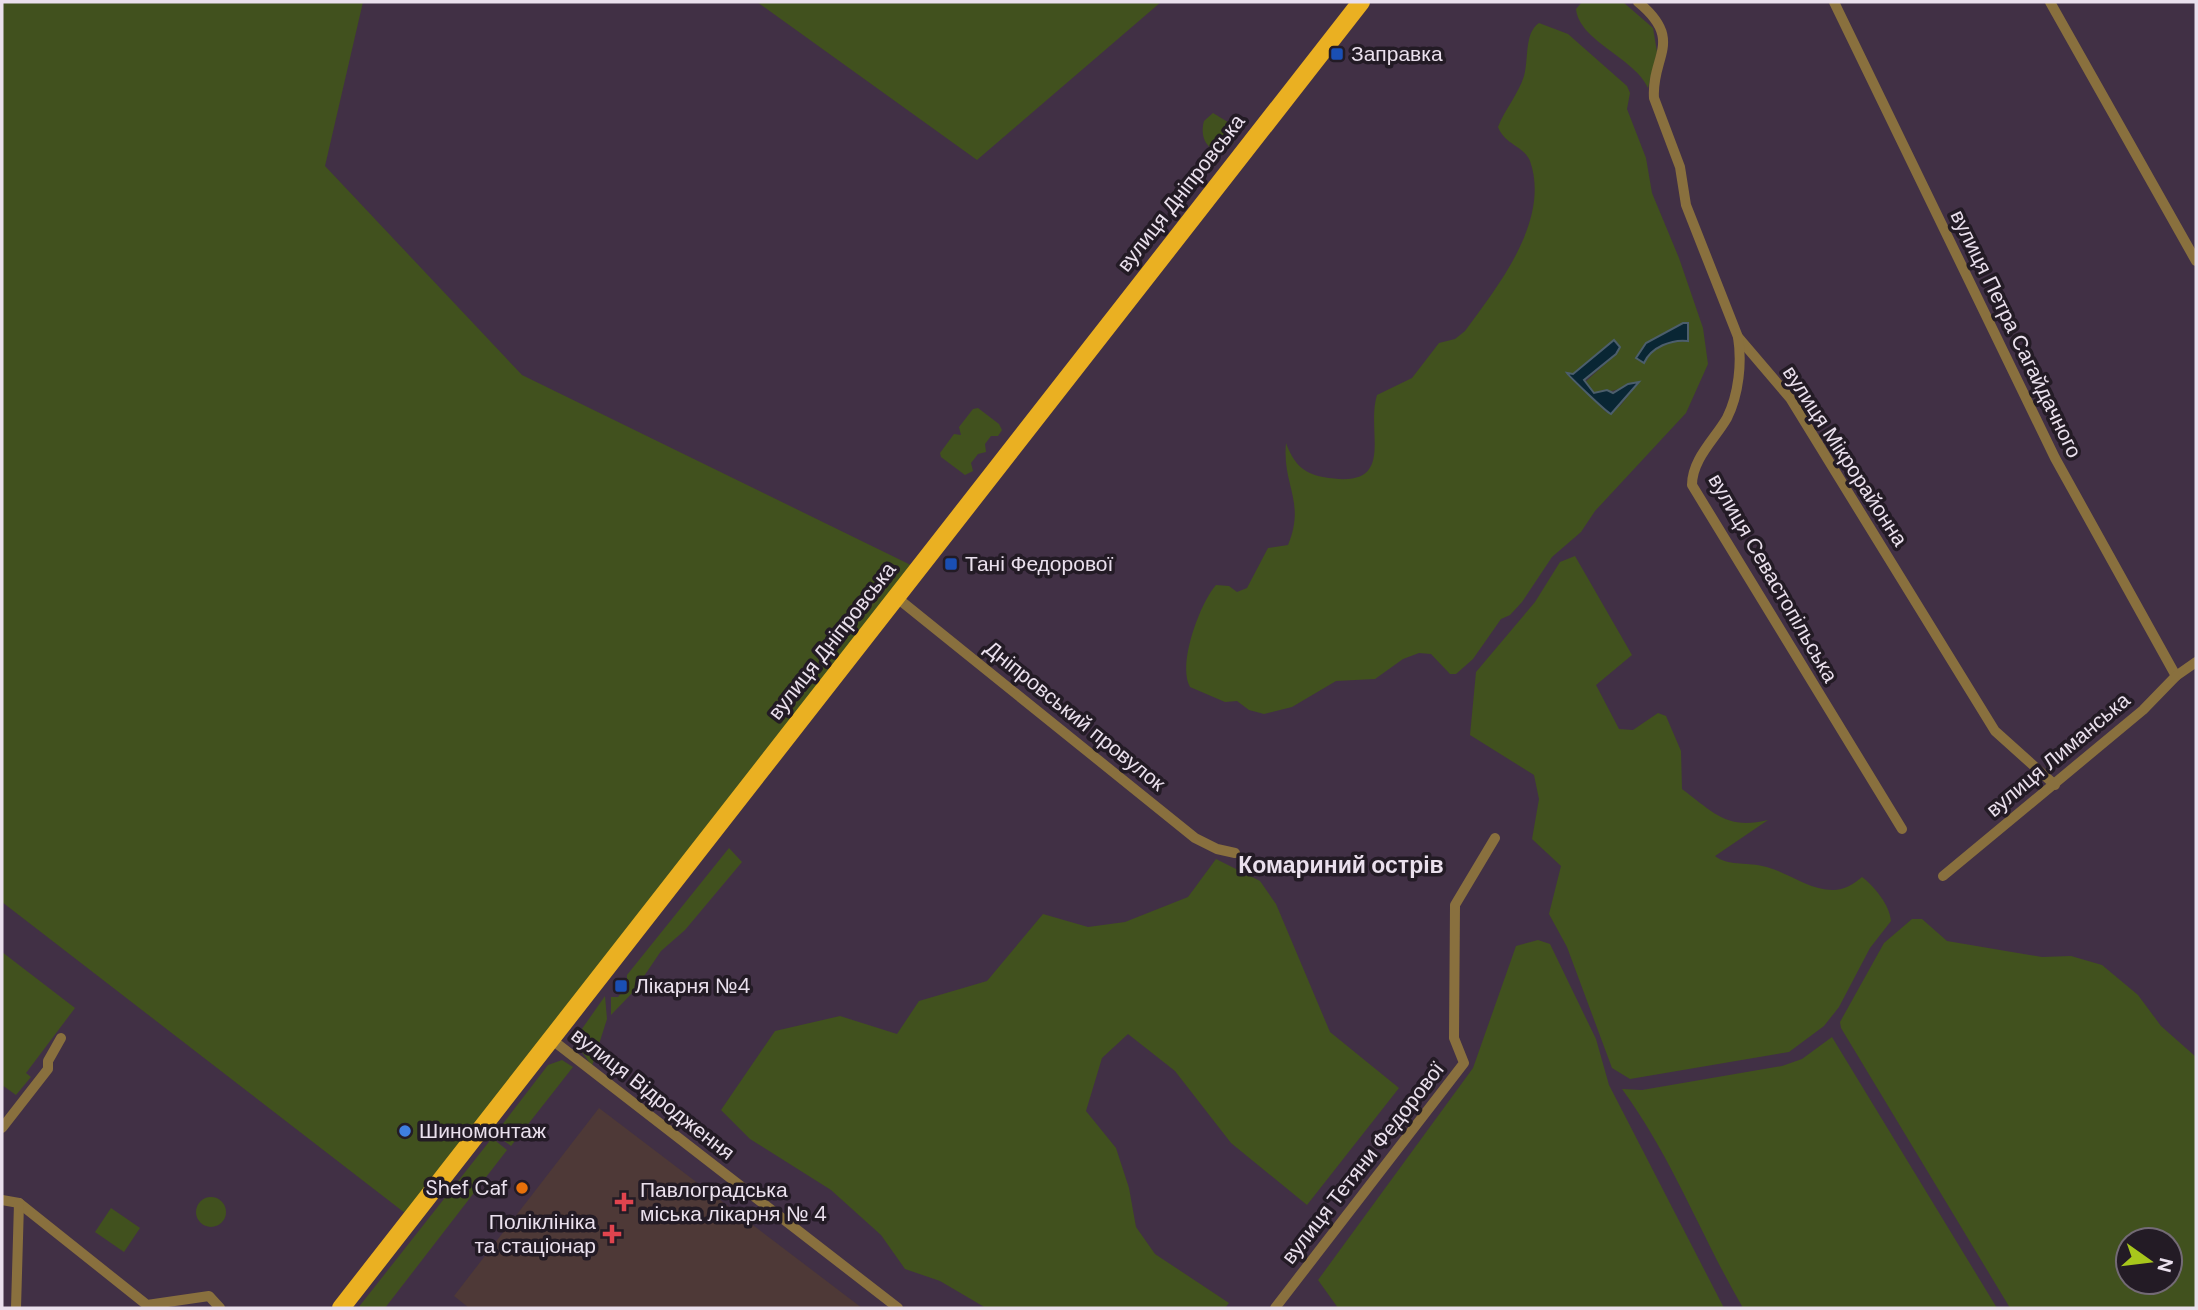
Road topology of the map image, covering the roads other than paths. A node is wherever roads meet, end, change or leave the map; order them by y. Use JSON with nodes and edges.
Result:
{"nodes":[{"id":1,"x":1361,"y":2,"type":"edge"},
{"id":2,"x":1638,"y":2,"type":"edge"},
{"id":3,"x":1834,"y":2,"type":"edge"},
{"id":4,"x":2050,"y":2,"type":"edge"},
{"id":5,"x":2196,"y":261,"type":"edge"},
{"id":6,"x":1738,"y":337,"type":"junction"},
{"id":7,"x":896,"y":597,"type":"junction"},
{"id":8,"x":2196,"y":662,"type":"edge"},
{"id":9,"x":2176,"y":676,"type":"junction"},
{"id":10,"x":2055,"y":785,"type":"junction"},
{"id":11,"x":1902,"y":829,"type":"dead end"},
{"id":12,"x":1495,"y":838,"type":"dead end"},
{"id":13,"x":1236,"y":853,"type":"dead end"},
{"id":14,"x":1943,"y":876,"type":"dead end"},
{"id":15,"x":61,"y":1038,"type":"dead end"},
{"id":16,"x":551,"y":1039,"type":"junction"},
{"id":17,"x":2,"y":1128,"type":"edge"},
{"id":18,"x":2,"y":1199,"type":"edge"},
{"id":19,"x":19,"y":1203,"type":"junction"},
{"id":20,"x":16,"y":1308,"type":"edge"},
{"id":21,"x":220,"y":1308,"type":"edge"},
{"id":22,"x":341,"y":1308,"type":"edge"},
{"id":23,"x":898,"y":1308,"type":"edge"},
{"id":24,"x":1275,"y":1308,"type":"edge"}],
"edges":[{"from":1,"to":7,"type":"highway","name":"вулиця Дніпровська"},
{"from":2,"to":6,"type":"street","name":"вулиця Мікрорайонна"},
{"from":3,"to":9,"type":"street","name":"вулиця Петра Сагайдачного"},
{"from":4,"to":5,"type":"street"},
{"from":6,"to":10,"type":"street","name":"вулиця Мікрорайонна"},
{"from":6,"to":11,"type":"street","name":"вулиця Севастопільська"},
{"from":7,"to":13,"type":"street","name":"Дніпровський провулок"},
{"from":7,"to":16,"type":"highway","name":"вулиця Дніпровська"},
{"from":8,"to":9,"type":"street","name":"вулиця Лиманська"},
{"from":9,"to":10,"type":"street","name":"вулиця Лиманська"},
{"from":10,"to":14,"type":"street","name":"вулиця Лиманська"},
{"from":12,"to":24,"type":"street","name":"вулиця Тетяни Федорової"},
{"from":15,"to":17,"type":"street"},
{"from":16,"to":22,"type":"highway","name":"вулиця Дніпровська"},
{"from":16,"to":23,"type":"street","name":"вулиця Відродження"},
{"from":18,"to":19,"type":"street"},
{"from":19,"to":20,"type":"street"},
{"from":19,"to":21,"type":"street"}]}
